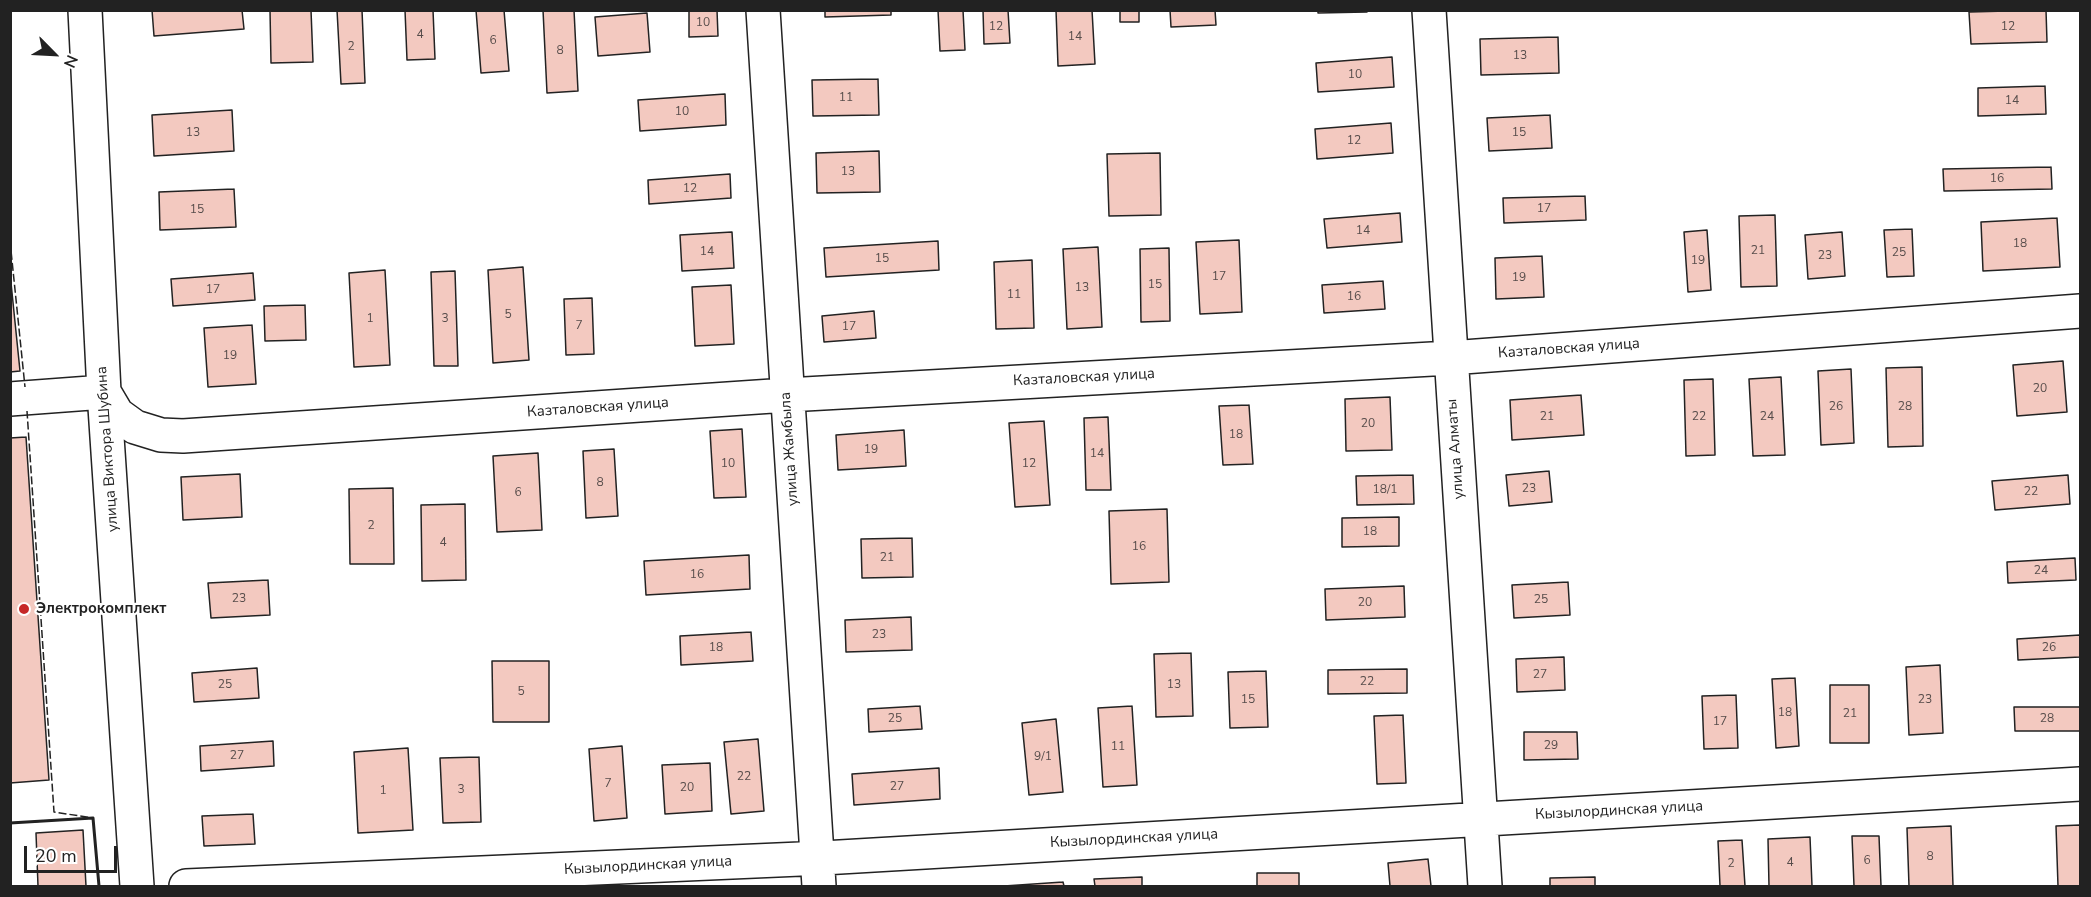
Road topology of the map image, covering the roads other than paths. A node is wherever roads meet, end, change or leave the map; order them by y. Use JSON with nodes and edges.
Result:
{"nodes":[{"id":1,"x":85,"y":10,"type":"edge"},
{"id":2,"x":763,"y":10,"type":"edge"},
{"id":3,"x":1429,"y":10,"type":"edge"},
{"id":4,"x":2080,"y":311,"type":"edge"},
{"id":5,"x":1450,"y":358,"type":"junction"},
{"id":6,"x":104,"y":392,"type":"junction"},
{"id":7,"x":787,"y":395,"type":"junction"},
{"id":8,"x":10,"y":399,"type":"edge"},
{"id":9,"x":2080,"y":784,"type":"edge"},
{"id":10,"x":1481,"y":818,"type":"junction"},
{"id":11,"x":818,"y":872,"type":"edge"},
{"id":12,"x":136,"y":886,"type":"edge"},
{"id":13,"x":186,"y":886,"type":"edge"},
{"id":14,"x":1485,"y":886,"type":"edge"}],
"edges":[{"from":1,"to":6,"type":"street","name":"улица Виктора Шубина"},
{"from":2,"to":7,"type":"street","name":"улица Жамбыла"},
{"from":3,"to":5,"type":"street","name":"улица Алматы"},
{"from":4,"to":5,"type":"street","name":"Казталовская улица"},
{"from":5,"to":7,"type":"street","name":"Казталовская улица"},
{"from":5,"to":10,"type":"street","name":"улица Алматы"},
{"from":6,"to":7,"type":"street","name":"Казталовская улица"},
{"from":6,"to":8,"type":"street"},
{"from":6,"to":12,"type":"street","name":"улица Виктора Шубина"},
{"from":7,"to":11,"type":"street","name":"улица Жамбыла"},
{"from":9,"to":10,"type":"street","name":"Кызылординская улица"},
{"from":10,"to":11,"type":"street","name":"Кызылординская улица"},
{"from":10,"to":14,"type":"street","name":"улица Алматы"},
{"from":11,"to":13,"type":"street","name":"Кызылординская улица"}]}
